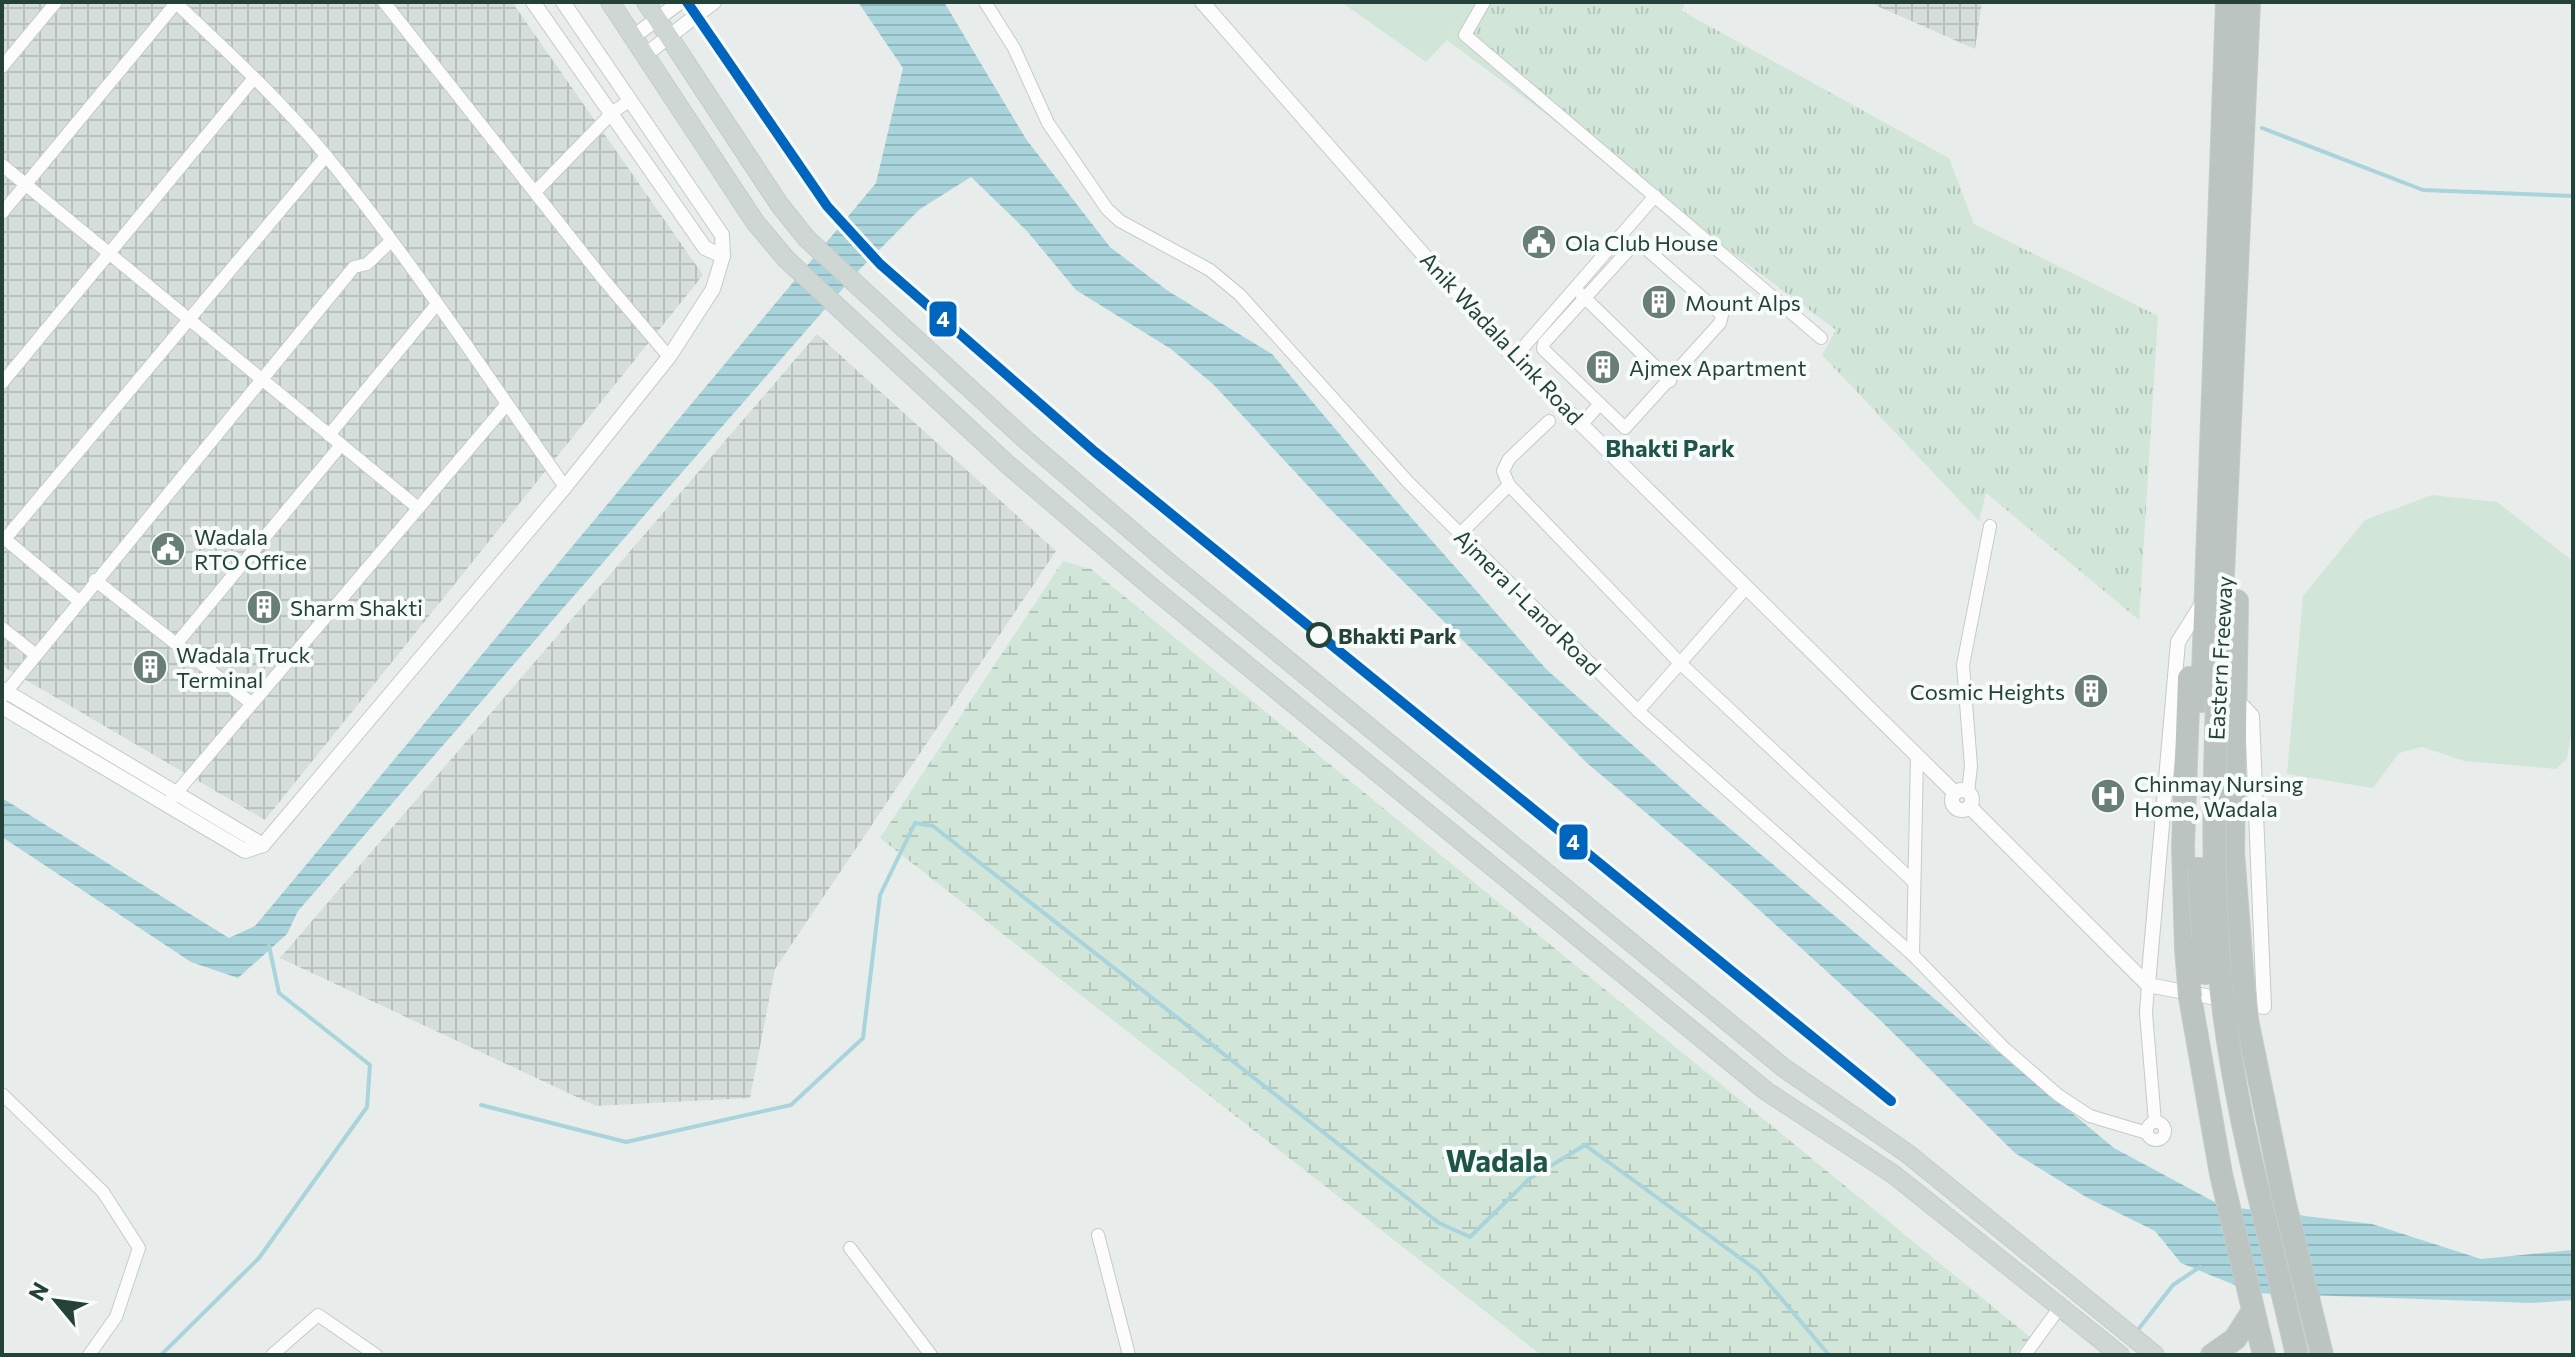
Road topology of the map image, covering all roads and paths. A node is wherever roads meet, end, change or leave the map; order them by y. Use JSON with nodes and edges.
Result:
{"nodes":[{"id":1,"x":56,"y":2,"type":"edge"},
{"id":2,"x":384,"y":2,"type":"edge"},
{"id":3,"x":533,"y":2,"type":"edge"},
{"id":4,"x":563,"y":2,"type":"edge"},
{"id":5,"x":610,"y":2,"type":"edge"},
{"id":6,"x":646,"y":2,"type":"edge"},
{"id":7,"x":680,"y":2,"type":"edge"},
{"id":8,"x":714,"y":2,"type":"edge"},
{"id":9,"x":985,"y":2,"type":"edge"},
{"id":10,"x":1202,"y":2,"type":"edge"},
{"id":11,"x":1484,"y":2,"type":"edge"},
{"id":12,"x":2227,"y":2,"type":"edge"},
{"id":13,"x":2249,"y":2,"type":"edge"},
{"id":14,"x":176,"y":3,"type":"edge"},
{"id":15,"x":657,"y":19,"type":"junction"},
{"id":16,"x":633,"y":37,"type":"junction"},
{"id":17,"x":669,"y":37,"type":"junction"},
{"id":18,"x":645,"y":55,"type":"junction"},
{"id":19,"x":2,"y":67,"type":"edge"},
{"id":20,"x":254,"y":78,"type":"junction"},
{"id":21,"x":629,"y":101,"type":"junction"},
{"id":22,"x":613,"y":112,"type":"junction"},
{"id":23,"x":326,"y":156,"type":"junction"},
{"id":24,"x":2,"y":165,"type":"edge"},
{"id":25,"x":26,"y":185,"type":"junction"},
{"id":26,"x":536,"y":191,"type":"junction"},
{"id":27,"x":1655,"y":196,"type":"junction"},
{"id":28,"x":2,"y":213,"type":"edge"},
{"id":29,"x":391,"y":241,"type":"junction"},
{"id":30,"x":109,"y":254,"type":"junction"},
{"id":31,"x":723,"y":256,"type":"junction"},
{"id":32,"x":1580,"y":293,"type":"junction"},
{"id":33,"x":437,"y":304,"type":"junction"},
{"id":34,"x":189,"y":317,"type":"junction"},
{"id":35,"x":1821,"y":338,"type":"dead end"},
{"id":36,"x":669,"y":357,"type":"junction"},
{"id":37,"x":1514,"y":358,"type":"junction"},
{"id":38,"x":7,"y":367,"type":"edge"},
{"id":39,"x":1559,"y":368,"type":"junction"},
{"id":40,"x":263,"y":378,"type":"junction"},
{"id":41,"x":1670,"y":381,"type":"junction"},
{"id":42,"x":2,"y":383,"type":"edge"},
{"id":43,"x":1542,"y":386,"type":"junction"},
{"id":44,"x":507,"y":404,"type":"junction"},
{"id":45,"x":1598,"y":406,"type":"junction"},
{"id":46,"x":1549,"y":421,"type":"dead end"},
{"id":47,"x":1581,"y":425,"type":"junction"},
{"id":48,"x":329,"y":435,"type":"junction"},
{"id":49,"x":341,"y":445,"type":"junction"},
{"id":50,"x":1509,"y":485,"type":"junction"},
{"id":51,"x":565,"y":487,"type":"junction"},
{"id":52,"x":418,"y":508,"type":"junction"},
{"id":53,"x":1990,"y":526,"type":"dead end"},
{"id":54,"x":1460,"y":534,"type":"junction"},
{"id":55,"x":4,"y":537,"type":"edge"},
{"id":56,"x":95,"y":580,"type":"junction"},
{"id":57,"x":1746,"y":588,"type":"junction"},
{"id":58,"x":79,"y":601,"type":"junction"},
{"id":59,"x":2207,"y":603,"type":"junction"},
{"id":60,"x":2,"y":628,"type":"edge"},
{"id":61,"x":177,"y":643,"type":"junction"},
{"id":62,"x":36,"y":655,"type":"junction"},
{"id":63,"x":1680,"y":663,"type":"junction"},
{"id":64,"x":3,"y":692,"type":"edge"},
{"id":65,"x":2218,"y":700,"type":"junction"},
{"id":66,"x":251,"y":703,"type":"junction"},
{"id":67,"x":2,"y":707,"type":"edge"},
{"id":68,"x":1638,"y":711,"type":"junction"},
{"id":69,"x":1917,"y":755,"type":"junction"},
{"id":70,"x":1964,"y":797,"type":"junction"},
{"id":71,"x":171,"y":799,"type":"junction"},
{"id":72,"x":1914,"y":882,"type":"junction"},
{"id":73,"x":1913,"y":955,"type":"junction"},
{"id":74,"x":2148,"y":985,"type":"junction"},
{"id":75,"x":2256,"y":1013,"type":"junction"},
{"id":76,"x":2,"y":1094,"type":"edge"},
{"id":77,"x":1908,"y":1154,"type":"junction"},
{"id":78,"x":1893,"y":1174,"type":"junction"},
{"id":79,"x":1983,"y":1215,"type":"junction"},
{"id":80,"x":1969,"y":1234,"type":"junction"},
{"id":81,"x":1098,"y":1235,"type":"dead end"},
{"id":82,"x":850,"y":1248,"type":"dead end"},
{"id":83,"x":2251,"y":1306,"type":"junction"},
{"id":84,"x":2060,"y":1307,"type":"junction"},
{"id":85,"x":2141,"y":1344,"type":"edge"},
{"id":86,"x":2117,"y":1352,"type":"edge"},
{"id":87,"x":89,"y":1355,"type":"edge"},
{"id":88,"x":272,"y":1355,"type":"edge"},
{"id":89,"x":376,"y":1355,"type":"edge"},
{"id":90,"x":931,"y":1355,"type":"edge"},
{"id":91,"x":1129,"y":1355,"type":"edge"},
{"id":92,"x":2025,"y":1355,"type":"edge"},
{"id":93,"x":2212,"y":1355,"type":"edge"},
{"id":94,"x":2264,"y":1355,"type":"edge"},
{"id":95,"x":2281,"y":1355,"type":"edge"},
{"id":96,"x":2297,"y":1355,"type":"edge"},
{"id":97,"x":2320,"y":1355,"type":"edge"}],
"edges":[{"from":1,"to":19,"type":"street"},
{"from":2,"to":26,"type":"street"},
{"from":3,"to":22,"type":"street"},
{"from":4,"to":21,"type":"street"},
{"from":5,"to":16,"type":"main road"},
{"from":6,"to":15,"type":"main road"},
{"from":7,"to":15,"type":"street"},
{"from":8,"to":17,"type":"street"},
{"from":9,"to":54,"type":"street","name":"Ajmera l-Land Road"},
{"from":10,"to":37,"type":"street","name":"Anik Wadala Link Road"},
{"from":11,"to":27,"type":"street"},
{"from":12,"to":59,"type":"highway","name":"Eastern Freeway"},
{"from":13,"to":65,"type":"highway","name":"Eastern Freeway"},
{"from":14,"to":20,"type":"street"},
{"from":14,"to":25,"type":"street"},
{"from":15,"to":16,"type":"street"},
{"from":15,"to":17,"type":"main road"},
{"from":16,"to":18,"type":"main road"},
{"from":17,"to":18,"type":"street"},
{"from":17,"to":77,"type":"main road"},
{"from":18,"to":78,"type":"main road"},
{"from":20,"to":23,"type":"street"},
{"from":20,"to":30,"type":"street"},
{"from":21,"to":22,"type":"street"},
{"from":21,"to":31,"type":"street"},
{"from":22,"to":26,"type":"street"},
{"from":22,"to":31,"type":"street"},
{"from":23,"to":29,"type":"street"},
{"from":23,"to":34,"type":"street"},
{"from":24,"to":25,"type":"street"},
{"from":25,"to":28,"type":"street"},
{"from":25,"to":30,"type":"street"},
{"from":26,"to":36,"type":"street"},
{"from":27,"to":32,"type":"street"},
{"from":27,"to":35,"type":"street"},
{"from":29,"to":33,"type":"street"},
{"from":29,"to":40,"type":"street"},
{"from":30,"to":34,"type":"street"},
{"from":30,"to":38,"type":"street"},
{"from":31,"to":36,"type":"street"},
{"from":32,"to":37,"type":"street"},
{"from":32,"to":39,"type":"street"},
{"from":32,"to":41,"type":"street"},
{"from":32,"to":41,"type":"street"},
{"from":33,"to":44,"type":"street"},
{"from":33,"to":48,"type":"street"},
{"from":34,"to":40,"type":"street"},
{"from":34,"to":55,"type":"street"},
{"from":36,"to":51,"type":"street"},
{"from":37,"to":43,"type":"street","name":"Anik Wadala Link Road"},
{"from":38,"to":42,"type":"street"},
{"from":39,"to":43,"type":"street"},
{"from":39,"to":45,"type":"street"},
{"from":40,"to":48,"type":"street"},
{"from":40,"to":56,"type":"street"},
{"from":41,"to":45,"type":"street"},
{"from":43,"to":47,"type":"street","name":"Anik Wadala Link Road"},
{"from":44,"to":51,"type":"street"},
{"from":44,"to":52,"type":"street"},
{"from":45,"to":47,"type":"street"},
{"from":46,"to":50,"type":"street"},
{"from":47,"to":57,"type":"street","name":"Anik Wadala Link Road"},
{"from":48,"to":49,"type":"street"},
{"from":49,"to":52,"type":"street"},
{"from":49,"to":61,"type":"street"},
{"from":50,"to":54,"type":"street"},
{"from":50,"to":63,"type":"street"},
{"from":51,"to":71,"type":"street"},
{"from":52,"to":66,"type":"street"},
{"from":53,"to":70,"type":"street"},
{"from":54,"to":68,"type":"street","name":"Ajmera l-Land Road"},
{"from":55,"to":58,"type":"street"},
{"from":56,"to":58,"type":"street"},
{"from":56,"to":61,"type":"street"},
{"from":57,"to":63,"type":"street"},
{"from":57,"to":69,"type":"street","name":"Anik Wadala Link Road"},
{"from":58,"to":62,"type":"street"},
{"from":59,"to":65,"type":"highway","name":"Eastern Freeway"},
{"from":59,"to":74,"type":"street"},
{"from":59,"to":83,"type":"highway","bridge":true},
{"from":60,"to":62,"type":"street"},
{"from":61,"to":66,"type":"street"},
{"from":62,"to":64,"type":"street"},
{"from":63,"to":68,"type":"street"},
{"from":63,"to":72,"type":"street"},
{"from":64,"to":71,"type":"street"},
{"from":65,"to":75,"type":"highway","bridge":true},
{"from":65,"to":75,"type":"street"},
{"from":65,"to":95,"type":"highway","name":"Eastern Freeway","bridge":true},
{"from":65,"to":96,"type":"highway","name":"Eastern Freeway","bridge":true},
{"from":66,"to":71,"type":"street"},
{"from":67,"to":71,"type":"street"},
{"from":68,"to":73,"type":"street","name":"Ajmera l-Land Road"},
{"from":69,"to":70,"type":"street","name":"Anik Wadala Link Road"},
{"from":69,"to":72,"type":"street"},
{"from":70,"to":74,"type":"street","name":"Anik Wadala Link Road"},
{"from":72,"to":73,"type":"street"},
{"from":73,"to":74,"type":"street","name":"Ajmera l-Land Road"},
{"from":74,"to":75,"type":"street"},
{"from":75,"to":97,"type":"highway"},
{"from":76,"to":87,"type":"street"},
{"from":77,"to":78,"type":"main road"},
{"from":77,"to":79,"type":"main road"},
{"from":78,"to":80,"type":"main road"},
{"from":79,"to":80,"type":"main road"},
{"from":79,"to":85,"type":"main road"},
{"from":80,"to":84,"type":"main road"},
{"from":81,"to":91,"type":"street"},
{"from":82,"to":90,"type":"street"},
{"from":83,"to":93,"type":"highway"},
{"from":83,"to":94,"type":"highway"},
{"from":84,"to":86,"type":"main road"},
{"from":84,"to":92,"type":"street"},
{"from":88,"to":89,"type":"street"}]}
